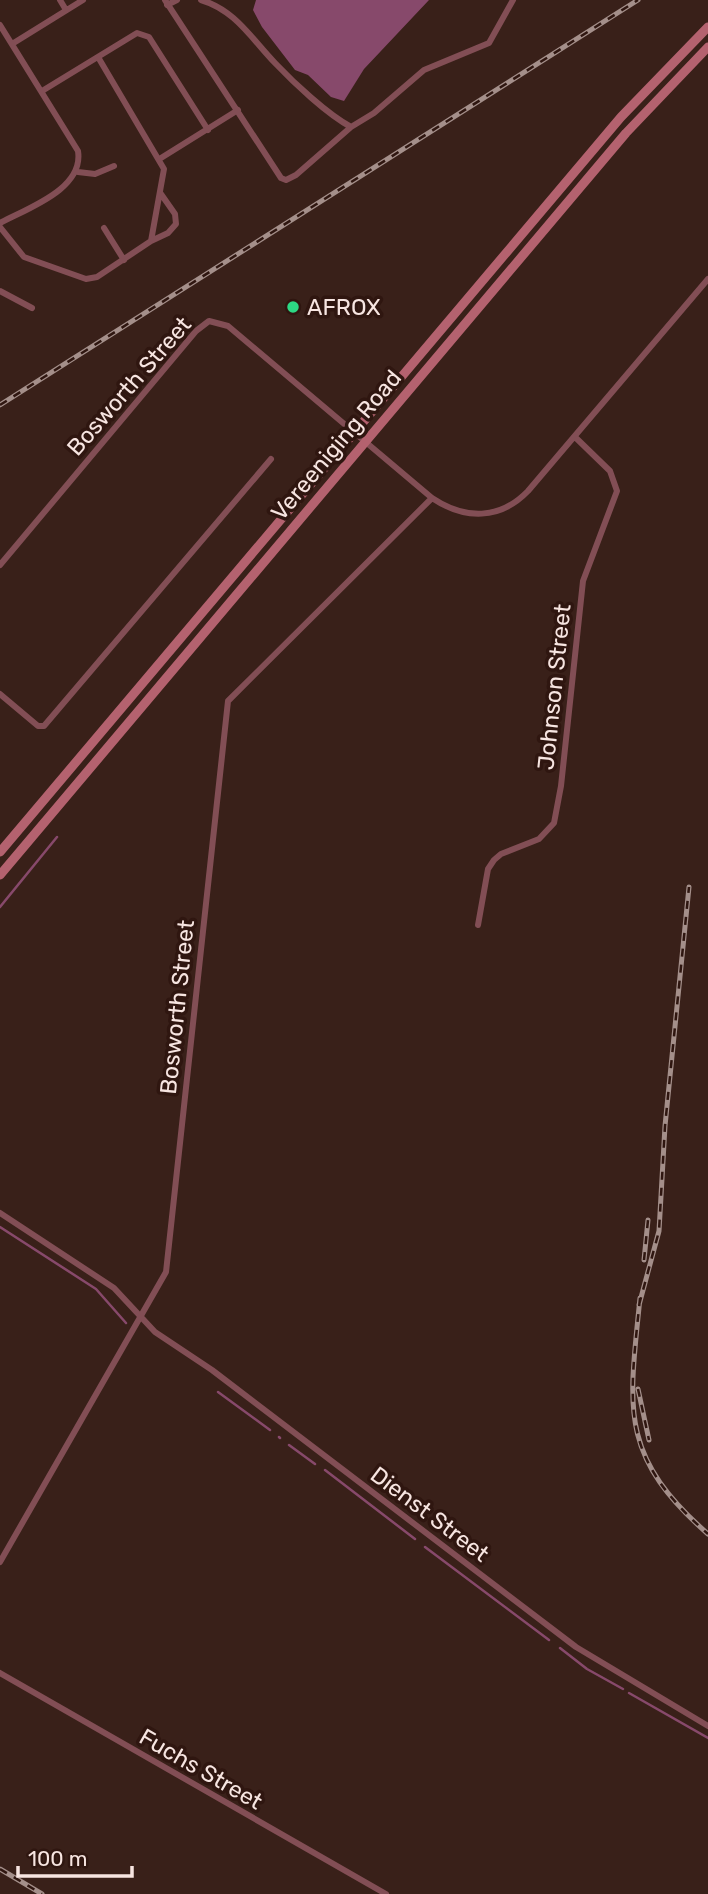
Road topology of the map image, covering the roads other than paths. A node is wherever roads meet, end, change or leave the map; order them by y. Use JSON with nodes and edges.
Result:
{"nodes":[{"id":1,"x":60,"y":0,"type":"edge"},
{"id":2,"x":83,"y":0,"type":"edge"},
{"id":3,"x":177,"y":0,"type":"edge"},
{"id":4,"x":201,"y":0,"type":"edge"},
{"id":5,"x":513,"y":0,"type":"edge"},
{"id":6,"x":166,"y":3,"type":"edge"},
{"id":7,"x":66,"y":10,"type":"junction"},
{"id":8,"x":0,"y":25,"type":"edge"},
{"id":9,"x":708,"y":27,"type":"edge"},
{"id":10,"x":12,"y":44,"type":"junction"},
{"id":11,"x":708,"y":47,"type":"edge"},
{"id":12,"x":98,"y":57,"type":"junction"},
{"id":13,"x":42,"y":91,"type":"junction"},
{"id":14,"x":238,"y":110,"type":"junction"},
{"id":15,"x":351,"y":127,"type":"junction"},
{"id":16,"x":208,"y":130,"type":"junction"},
{"id":17,"x":161,"y":158,"type":"junction"},
{"id":18,"x":114,"y":166,"type":"dead end"},
{"id":19,"x":78,"y":172,"type":"junction"},
{"id":20,"x":161,"y":194,"type":"junction"},
{"id":21,"x":0,"y":225,"type":"edge"},
{"id":22,"x":104,"y":228,"type":"dead end"},
{"id":23,"x":151,"y":242,"type":"junction"},
{"id":24,"x":124,"y":260,"type":"junction"},
{"id":25,"x":708,"y":279,"type":"edge"},
{"id":26,"x":0,"y":290,"type":"edge"},
{"id":27,"x":32,"y":308,"type":"dead end"},
{"id":28,"x":354,"y":432,"type":"junction"},
{"id":29,"x":575,"y":437,"type":"junction"},
{"id":30,"x":365,"y":442,"type":"junction"},
{"id":31,"x":271,"y":459,"type":"dead end"},
{"id":32,"x":432,"y":498,"type":"junction"},
{"id":33,"x":0,"y":565,"type":"edge"},
{"id":34,"x":0,"y":694,"type":"edge"},
{"id":35,"x":0,"y":852,"type":"edge"},
{"id":36,"x":0,"y":875,"type":"edge"},
{"id":37,"x":478,"y":925,"type":"dead end"},
{"id":38,"x":0,"y":1213,"type":"edge"},
{"id":39,"x":140,"y":1317,"type":"junction"},
{"id":40,"x":0,"y":1562,"type":"edge"},
{"id":41,"x":0,"y":1672,"type":"edge"},
{"id":42,"x":708,"y":1726,"type":"edge"},
{"id":43,"x":386,"y":1894,"type":"edge"}],
"edges":[{"from":1,"to":7,"type":"street"},
{"from":2,"to":7,"type":"street"},
{"from":3,"to":6,"type":"street"},
{"from":4,"to":15,"type":"street"},
{"from":5,"to":15,"type":"street"},
{"from":6,"to":14,"type":"street"},
{"from":7,"to":10,"type":"street"},
{"from":8,"to":10,"type":"street"},
{"from":9,"to":28,"type":"main road","name":"Vereeniging Road"},
{"from":10,"to":13,"type":"street"},
{"from":11,"to":30,"type":"main road","name":"Vereeniging Road"},
{"from":12,"to":13,"type":"street"},
{"from":12,"to":16,"type":"street"},
{"from":12,"to":17,"type":"street"},
{"from":13,"to":19,"type":"street"},
{"from":14,"to":15,"type":"street"},
{"from":14,"to":16,"type":"street"},
{"from":16,"to":17,"type":"street"},
{"from":17,"to":20,"type":"street"},
{"from":18,"to":19,"type":"street"},
{"from":19,"to":21,"type":"street"},
{"from":20,"to":23,"type":"street"},
{"from":20,"to":23,"type":"street"},
{"from":21,"to":24,"type":"street"},
{"from":22,"to":24,"type":"street"},
{"from":23,"to":24,"type":"street"},
{"from":25,"to":29,"type":"street","name":"Bosworth Street"},
{"from":26,"to":27,"type":"street"},
{"from":28,"to":30,"type":"street","name":"Bosworth Street"},
{"from":28,"to":33,"type":"street","name":"Bosworth Street"},
{"from":28,"to":35,"type":"main road","name":"Vereeniging Road"},
{"from":29,"to":32,"type":"street","name":"Bosworth Street"},
{"from":29,"to":37,"type":"street","name":"Johnson Street"},
{"from":30,"to":32,"type":"street","name":"Bosworth Street"},
{"from":30,"to":36,"type":"main road","name":"Vereeniging Road"},
{"from":31,"to":34,"type":"street"},
{"from":32,"to":39,"type":"street","name":"Bosworth Street"},
{"from":38,"to":39,"type":"street","name":"Dienst Street"},
{"from":39,"to":40,"type":"street","name":"Bosworth Street"},
{"from":39,"to":42,"type":"street","name":"Dienst Street"},
{"from":41,"to":43,"type":"street","name":"Fuchs Street"}]}
